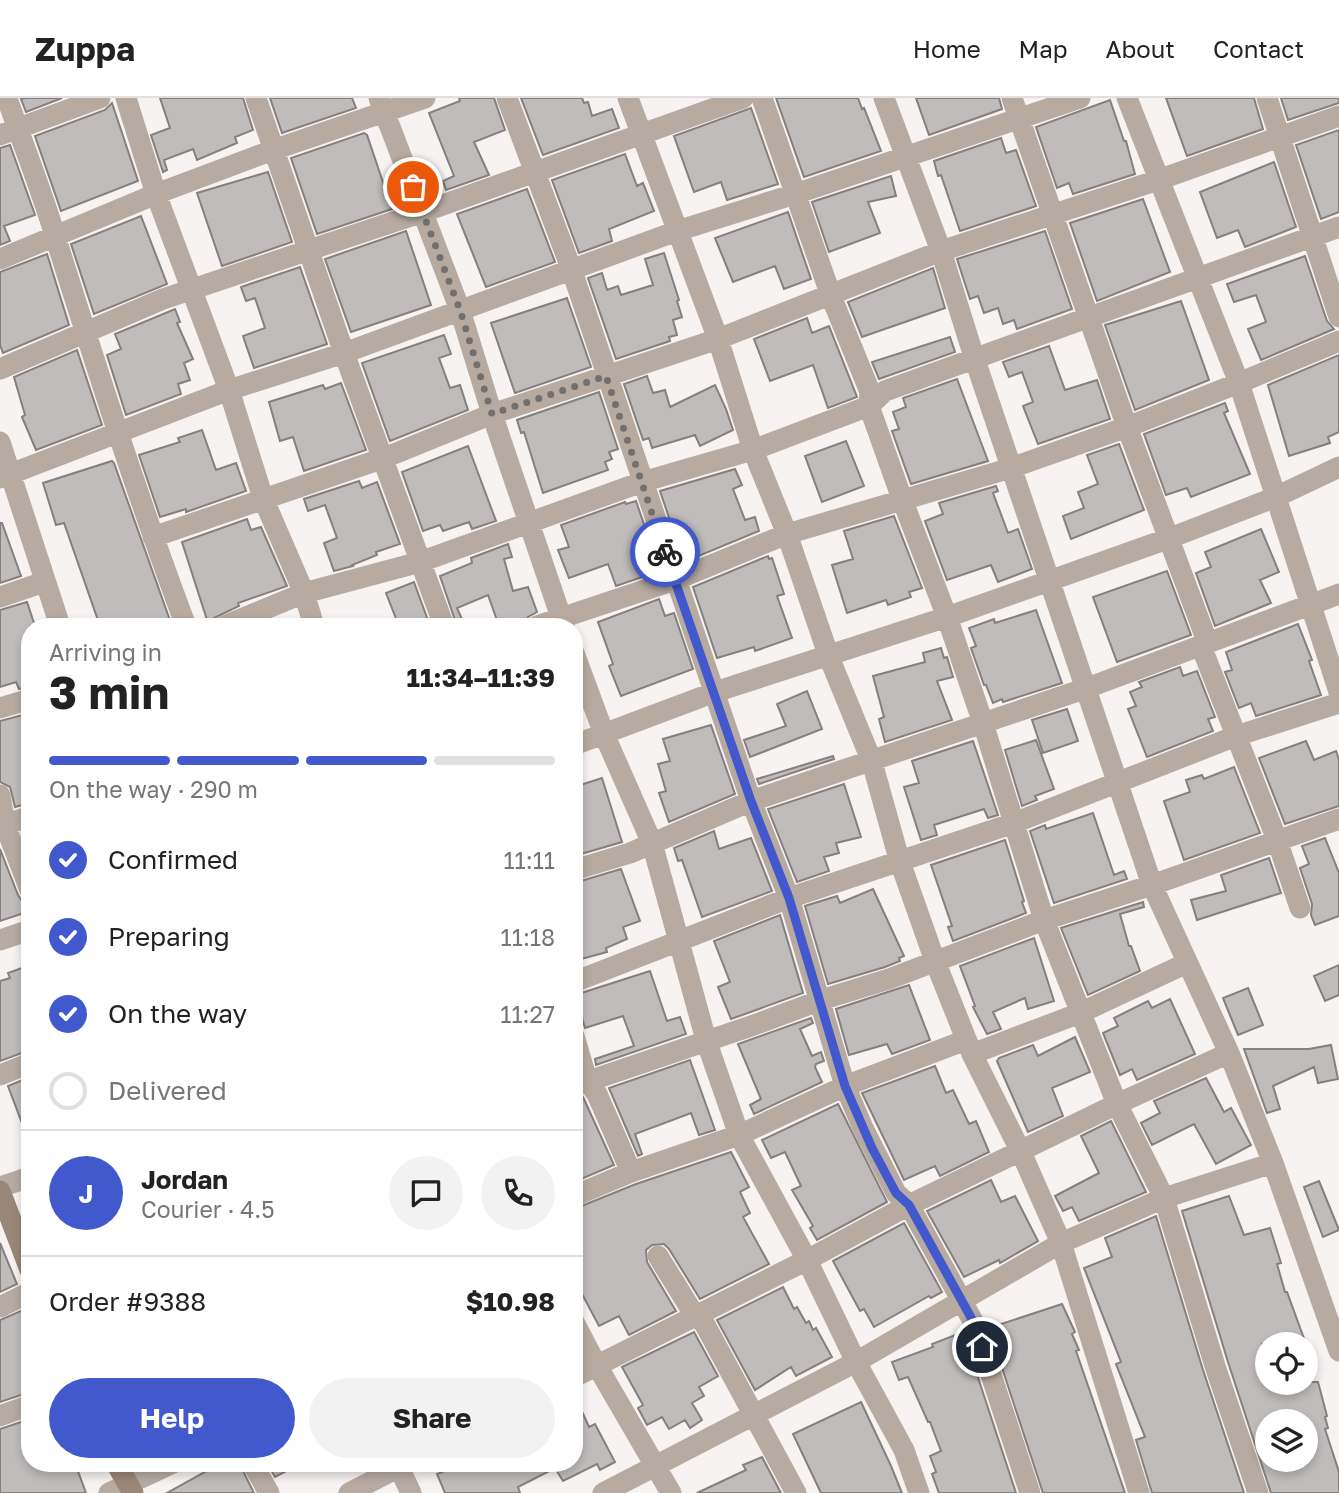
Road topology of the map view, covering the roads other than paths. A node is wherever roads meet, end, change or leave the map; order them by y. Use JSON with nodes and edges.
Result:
{"nodes":[{"id":1,"x":8,"y":98,"type":"edge"},
{"id":2,"x":100,"y":98,"type":"edge"},
{"id":3,"x":126,"y":98,"type":"edge"},
{"id":4,"x":256,"y":98,"type":"edge"},
{"id":5,"x":425,"y":98,"type":"edge"},
{"id":6,"x":507,"y":98,"type":"edge"},
{"id":7,"x":628,"y":98,"type":"edge"},
{"id":8,"x":743,"y":98,"type":"edge"},
{"id":9,"x":762,"y":98,"type":"edge"},
{"id":10,"x":884,"y":98,"type":"edge"},
{"id":11,"x":1080,"y":98,"type":"edge"},
{"id":12,"x":1127,"y":98,"type":"edge"},
{"id":13,"x":1267,"y":98,"type":"edge"},
{"id":14,"x":382,"y":106,"type":"edge"},
{"id":15,"x":1015,"y":108,"type":"edge"},
{"id":16,"x":1339,"y":116,"type":"edge"},
{"id":17,"x":9,"y":131,"type":"edge"},
{"id":18,"x":640,"y":135,"type":"junction"},
{"id":19,"x":1279,"y":138,"type":"junction"},
{"id":20,"x":273,"y":150,"type":"junction"},
{"id":21,"x":905,"y":156,"type":"junction"},
{"id":22,"x":534,"y":172,"type":"junction"},
{"id":23,"x":1158,"y":180,"type":"junction"},
{"id":24,"x":156,"y":194,"type":"junction"},
{"id":25,"x":795,"y":194,"type":"junction"},
{"id":26,"x":422,"y":212,"type":"junction"},
{"id":27,"x":1052,"y":214,"type":"junction"},
{"id":28,"x":1339,"y":227,"type":"edge"},
{"id":29,"x":677,"y":231,"type":"junction"},
{"id":30,"x":1311,"y":236,"type":"junction"},
{"id":31,"x":56,"y":237,"type":"junction"},
{"id":32,"x":309,"y":249,"type":"junction"},
{"id":33,"x":941,"y":251,"type":"junction"},
{"id":34,"x":0,"y":259,"type":"edge"},
{"id":35,"x":571,"y":268,"type":"junction"},
{"id":36,"x":1197,"y":277,"type":"junction"},
{"id":37,"x":190,"y":290,"type":"junction"},
{"id":38,"x":831,"y":296,"type":"junction"},
{"id":39,"x":460,"y":310,"type":"junction"},
{"id":40,"x":1090,"y":317,"type":"junction"},
{"id":41,"x":1339,"y":317,"type":"edge"},
{"id":42,"x":84,"y":332,"type":"junction"},
{"id":43,"x":718,"y":339,"type":"junction"},
{"id":44,"x":1339,"y":341,"type":"edge"},
{"id":45,"x":345,"y":353,"type":"junction"},
{"id":46,"x":974,"y":357,"type":"junction"},
{"id":47,"x":0,"y":369,"type":"edge"},
{"id":48,"x":606,"y":376,"type":"junction"},
{"id":49,"x":1239,"y":383,"type":"junction"},
{"id":50,"x":229,"y":390,"type":"junction"},
{"id":51,"x":869,"y":406,"type":"junction"},
{"id":52,"x":492,"y":414,"type":"junction"},
{"id":53,"x":1127,"y":426,"type":"junction"},
{"id":54,"x":120,"y":433,"type":"junction"},
{"id":55,"x":0,"y":442,"type":"edge"},
{"id":56,"x":753,"y":450,"type":"junction"},
{"id":57,"x":384,"y":458,"type":"junction"},
{"id":58,"x":1339,"y":467,"type":"edge"},
{"id":59,"x":1011,"y":468,"type":"junction"},
{"id":60,"x":5,"y":476,"type":"edge"},
{"id":61,"x":642,"y":482,"type":"junction"},
{"id":62,"x":1276,"y":497,"type":"junction"},
{"id":63,"x":263,"y":498,"type":"junction"},
{"id":64,"x":902,"y":499,"type":"junction"},
{"id":65,"x":529,"y":522,"type":"junction"},
{"id":66,"x":787,"y":534,"type":"junction"},
{"id":67,"x":153,"y":537,"type":"junction"},
{"id":68,"x":1170,"y":538,"type":"junction"},
{"id":69,"x":420,"y":562,"type":"junction"},
{"id":70,"x":675,"y":580,"type":"junction"},
{"id":71,"x":1050,"y":581,"type":"junction"},
{"id":72,"x":44,"y":582,"type":"junction"},
{"id":73,"x":303,"y":593,"type":"junction"},
{"id":74,"x":1339,"y":594,"type":"edge"},
{"id":75,"x":0,"y":597,"type":"edge"},
{"id":76,"x":1312,"y":603,"type":"junction"},
{"id":77,"x":947,"y":617,"type":"junction"},
{"id":78,"x":57,"y":618,"type":"edge"},
{"id":79,"x":183,"y":618,"type":"edge"},
{"id":80,"x":242,"y":618,"type":"edge"},
{"id":81,"x":311,"y":618,"type":"edge"},
{"id":82,"x":441,"y":618,"type":"edge"},
{"id":83,"x":561,"y":618,"type":"edge"},
{"id":84,"x":576,"y":618,"type":"edge"},
{"id":85,"x":1207,"y":641,"type":"junction"},
{"id":86,"x":829,"y":657,"type":"junction"},
{"id":87,"x":583,"y":677,"type":"edge"},
{"id":88,"x":1087,"y":688,"type":"junction"},
{"id":89,"x":715,"y":692,"type":"junction"},
{"id":90,"x":1339,"y":692,"type":"edge"},
{"id":91,"x":21,"y":702,"type":"edge"},
{"id":92,"x":1339,"y":703,"type":"edge"},
{"id":93,"x":0,"y":708,"type":"edge"},
{"id":94,"x":984,"y":723,"type":"junction"},
{"id":95,"x":604,"y":734,"type":"junction"},
{"id":96,"x":1236,"y":736,"type":"junction"},
{"id":97,"x":583,"y":742,"type":"edge"},
{"id":98,"x":872,"y":762,"type":"junction"},
{"id":99,"x":1119,"y":782,"type":"junction"},
{"id":100,"x":0,"y":795,"type":"edge"},
{"id":101,"x":751,"y":801,"type":"junction"},
{"id":102,"x":21,"y":819,"type":"edge"},
{"id":103,"x":1339,"y":819,"type":"edge"},
{"id":104,"x":1014,"y":823,"type":"junction"},
{"id":105,"x":2,"y":826,"type":"edge"},
{"id":106,"x":1277,"y":840,"type":"junction"},
{"id":107,"x":652,"y":843,"type":"junction"},
{"id":108,"x":899,"y":859,"type":"junction"},
{"id":109,"x":583,"y":867,"type":"edge"},
{"id":110,"x":21,"y":869,"type":"edge"},
{"id":111,"x":1152,"y":885,"type":"junction"},
{"id":112,"x":789,"y":898,"type":"junction"},
{"id":113,"x":1300,"y":908,"type":"dead end"},
{"id":114,"x":1044,"y":920,"type":"junction"},
{"id":115,"x":21,"y":933,"type":"edge"},
{"id":116,"x":0,"y":940,"type":"edge"},
{"id":117,"x":678,"y":942,"type":"junction"},
{"id":118,"x":935,"y":961,"type":"junction"},
{"id":119,"x":1187,"y":962,"type":"junction"},
{"id":120,"x":583,"y":979,"type":"edge"},
{"id":121,"x":821,"y":1000,"type":"junction"},
{"id":122,"x":1080,"y":1013,"type":"junction"},
{"id":123,"x":706,"y":1041,"type":"junction"},
{"id":124,"x":969,"y":1047,"type":"junction"},
{"id":125,"x":1229,"y":1053,"type":"junction"},
{"id":126,"x":21,"y":1066,"type":"edge"},
{"id":127,"x":0,"y":1074,"type":"edge"},
{"id":128,"x":583,"y":1082,"type":"edge"},
{"id":129,"x":583,"y":1084,"type":"edge"},
{"id":130,"x":845,"y":1086,"type":"junction"},
{"id":131,"x":1117,"y":1104,"type":"junction"},
{"id":132,"x":739,"y":1135,"type":"junction"},
{"id":133,"x":1021,"y":1152,"type":"junction"},
{"id":134,"x":1273,"y":1163,"type":"junction"},
{"id":135,"x":631,"y":1172,"type":"junction"},
{"id":136,"x":21,"y":1181,"type":"edge"},
{"id":137,"x":0,"y":1189,"type":"edge"},
{"id":138,"x":583,"y":1192,"type":"edge"},
{"id":139,"x":1164,"y":1198,"type":"junction"},
{"id":140,"x":909,"y":1205,"type":"junction"},
{"id":141,"x":1061,"y":1242,"type":"junction"},
{"id":142,"x":21,"y":1246,"type":"edge"},
{"id":143,"x":658,"y":1256,"type":"dead end"},
{"id":144,"x":807,"y":1260,"type":"junction"},
{"id":145,"x":21,"y":1296,"type":"edge"},
{"id":146,"x":961,"y":1300,"type":"junction"},
{"id":147,"x":0,"y":1307,"type":"edge"},
{"id":148,"x":695,"y":1315,"type":"junction"},
{"id":149,"x":583,"y":1339,"type":"edge"},
{"id":150,"x":1339,"y":1352,"type":"edge"},
{"id":151,"x":856,"y":1362,"type":"junction"},
{"id":152,"x":596,"y":1364,"type":"junction"},
{"id":153,"x":583,"y":1372,"type":"edge"},
{"id":154,"x":21,"y":1408,"type":"edge"},
{"id":155,"x":754,"y":1414,"type":"junction"},
{"id":156,"x":0,"y":1416,"type":"edge"},
{"id":157,"x":656,"y":1465,"type":"junction"},
{"id":158,"x":118,"y":1472,"type":"edge"},
{"id":159,"x":156,"y":1472,"type":"edge"},
{"id":160,"x":257,"y":1472,"type":"edge"},
{"id":161,"x":387,"y":1472,"type":"edge"},
{"id":162,"x":404,"y":1472,"type":"edge"},
{"id":163,"x":123,"y":1490,"type":"edge"},
{"id":164,"x":270,"y":1493,"type":"edge"},
{"id":165,"x":349,"y":1493,"type":"edge"},
{"id":166,"x":411,"y":1493,"type":"edge"},
{"id":167,"x":603,"y":1493,"type":"edge"},
{"id":168,"x":671,"y":1493,"type":"edge"},
{"id":169,"x":796,"y":1493,"type":"edge"},
{"id":170,"x":919,"y":1493,"type":"edge"},
{"id":171,"x":1030,"y":1493,"type":"edge"},
{"id":172,"x":1139,"y":1493,"type":"edge"},
{"id":173,"x":1258,"y":1493,"type":"edge"}],
"edges":[{"from":1,"to":17,"type":"street"},
{"from":2,"to":17,"type":"street"},
{"from":3,"to":24,"type":"street"},
{"from":4,"to":20,"type":"street"},
{"from":5,"to":14,"type":"street"},
{"from":6,"to":22,"type":"street"},
{"from":7,"to":18,"type":"street"},
{"from":8,"to":18,"type":"street"},
{"from":9,"to":25,"type":"street"},
{"from":10,"to":21,"type":"street"},
{"from":11,"to":15,"type":"street"},
{"from":12,"to":23,"type":"street"},
{"from":13,"to":19,"type":"street"},
{"from":14,"to":20,"type":"street"},
{"from":14,"to":26,"type":"street"},
{"from":15,"to":21,"type":"street"},
{"from":15,"to":27,"type":"street"},
{"from":16,"to":19,"type":"street"},
{"from":17,"to":31,"type":"street"},
{"from":18,"to":22,"type":"street"},
{"from":18,"to":29,"type":"street"},
{"from":19,"to":23,"type":"street"},
{"from":19,"to":30,"type":"street"},
{"from":20,"to":24,"type":"street"},
{"from":20,"to":32,"type":"street"},
{"from":21,"to":25,"type":"street"},
{"from":21,"to":33,"type":"street"},
{"from":22,"to":26,"type":"street"},
{"from":22,"to":35,"type":"street"},
{"from":23,"to":27,"type":"street"},
{"from":23,"to":36,"type":"street"},
{"from":24,"to":31,"type":"street"},
{"from":24,"to":37,"type":"street"},
{"from":25,"to":29,"type":"street"},
{"from":25,"to":38,"type":"street"},
{"from":26,"to":32,"type":"street"},
{"from":26,"to":39,"type":"street"},
{"from":27,"to":33,"type":"street"},
{"from":27,"to":40,"type":"street"},
{"from":28,"to":30,"type":"street"},
{"from":29,"to":35,"type":"street"},
{"from":29,"to":43,"type":"street"},
{"from":30,"to":36,"type":"street"},
{"from":30,"to":41,"type":"street"},
{"from":31,"to":34,"type":"street"},
{"from":31,"to":42,"type":"street"},
{"from":32,"to":37,"type":"street"},
{"from":32,"to":45,"type":"street"},
{"from":33,"to":38,"type":"street"},
{"from":33,"to":46,"type":"street"},
{"from":35,"to":39,"type":"street"},
{"from":35,"to":48,"type":"street"},
{"from":36,"to":40,"type":"street"},
{"from":36,"to":49,"type":"street"},
{"from":37,"to":42,"type":"street"},
{"from":37,"to":50,"type":"street"},
{"from":38,"to":43,"type":"street"},
{"from":38,"to":51,"type":"street"},
{"from":39,"to":45,"type":"street"},
{"from":39,"to":52,"type":"street"},
{"from":40,"to":46,"type":"street"},
{"from":40,"to":53,"type":"street"},
{"from":42,"to":47,"type":"street"},
{"from":42,"to":54,"type":"street"},
{"from":43,"to":48,"type":"street"},
{"from":43,"to":56,"type":"street"},
{"from":44,"to":49,"type":"street"},
{"from":45,"to":50,"type":"street"},
{"from":45,"to":57,"type":"street"},
{"from":46,"to":51,"type":"street"},
{"from":46,"to":59,"type":"street"},
{"from":48,"to":52,"type":"street"},
{"from":48,"to":61,"type":"street"},
{"from":49,"to":53,"type":"street"},
{"from":49,"to":62,"type":"street"},
{"from":50,"to":54,"type":"street"},
{"from":50,"to":63,"type":"street"},
{"from":51,"to":56,"type":"street"},
{"from":51,"to":64,"type":"street"},
{"from":52,"to":57,"type":"street"},
{"from":52,"to":65,"type":"street"},
{"from":53,"to":59,"type":"street"},
{"from":53,"to":68,"type":"street"},
{"from":54,"to":60,"type":"street"},
{"from":54,"to":67,"type":"street"},
{"from":55,"to":60,"type":"street"},
{"from":56,"to":61,"type":"street"},
{"from":56,"to":66,"type":"street"},
{"from":57,"to":63,"type":"street"},
{"from":57,"to":69,"type":"street"},
{"from":58,"to":62,"type":"street"},
{"from":59,"to":64,"type":"street"},
{"from":59,"to":71,"type":"street"},
{"from":60,"to":72,"type":"street"},
{"from":61,"to":65,"type":"street"},
{"from":61,"to":70,"type":"street"},
{"from":62,"to":68,"type":"street"},
{"from":62,"to":76,"type":"street"},
{"from":63,"to":67,"type":"street"},
{"from":63,"to":73,"type":"street"},
{"from":64,"to":66,"type":"street"},
{"from":64,"to":77,"type":"street"},
{"from":65,"to":69,"type":"street"},
{"from":65,"to":83,"type":"street"},
{"from":66,"to":70,"type":"street"},
{"from":66,"to":86,"type":"street"},
{"from":67,"to":79,"type":"street"},
{"from":68,"to":71,"type":"street"},
{"from":68,"to":85,"type":"street"},
{"from":69,"to":73,"type":"street"},
{"from":69,"to":82,"type":"street"},
{"from":70,"to":84,"type":"street"},
{"from":70,"to":89,"type":"street"},
{"from":71,"to":77,"type":"street"},
{"from":71,"to":88,"type":"street"},
{"from":72,"to":75,"type":"street"},
{"from":72,"to":78,"type":"street"},
{"from":73,"to":80,"type":"street"},
{"from":73,"to":81,"type":"street"},
{"from":74,"to":76,"type":"street"},
{"from":76,"to":85,"type":"street"},
{"from":76,"to":90,"type":"street"},
{"from":77,"to":86,"type":"street"},
{"from":77,"to":94,"type":"street"},
{"from":85,"to":88,"type":"street"},
{"from":85,"to":96,"type":"street"},
{"from":86,"to":89,"type":"street"},
{"from":86,"to":98,"type":"street"},
{"from":87,"to":95,"type":"street"},
{"from":88,"to":94,"type":"street"},
{"from":88,"to":99,"type":"street"},
{"from":89,"to":95,"type":"street"},
{"from":89,"to":101,"type":"street"},
{"from":91,"to":93,"type":"street"},
{"from":92,"to":96,"type":"street"},
{"from":94,"to":98,"type":"street"},
{"from":94,"to":104,"type":"street"},
{"from":95,"to":97,"type":"street"},
{"from":95,"to":107,"type":"street"},
{"from":96,"to":99,"type":"street"},
{"from":96,"to":106,"type":"street"},
{"from":98,"to":101,"type":"street"},
{"from":98,"to":108,"type":"street"},
{"from":99,"to":104,"type":"street"},
{"from":99,"to":111,"type":"street"},
{"from":100,"to":105,"type":"street"},
{"from":101,"to":107,"type":"street"},
{"from":101,"to":112,"type":"street"},
{"from":102,"to":105,"type":"street"},
{"from":103,"to":106,"type":"street"},
{"from":104,"to":108,"type":"street"},
{"from":104,"to":114,"type":"street"},
{"from":105,"to":110,"type":"street"},
{"from":106,"to":111,"type":"street"},
{"from":106,"to":113,"type":"street"},
{"from":107,"to":109,"type":"street"},
{"from":107,"to":117,"type":"street"},
{"from":108,"to":112,"type":"street"},
{"from":108,"to":118,"type":"street"},
{"from":111,"to":114,"type":"street"},
{"from":111,"to":119,"type":"street"},
{"from":112,"to":117,"type":"street"},
{"from":112,"to":121,"type":"street"},
{"from":114,"to":118,"type":"street"},
{"from":114,"to":122,"type":"street"},
{"from":115,"to":116,"type":"street"},
{"from":117,"to":120,"type":"street"},
{"from":117,"to":123,"type":"street"},
{"from":118,"to":121,"type":"street"},
{"from":118,"to":124,"type":"street"},
{"from":119,"to":122,"type":"street"},
{"from":119,"to":125,"type":"street"},
{"from":121,"to":123,"type":"street"},
{"from":121,"to":130,"type":"street"},
{"from":122,"to":124,"type":"street"},
{"from":122,"to":131,"type":"street"},
{"from":123,"to":128,"type":"street"},
{"from":123,"to":132,"type":"street"},
{"from":124,"to":130,"type":"street"},
{"from":124,"to":133,"type":"street"},
{"from":125,"to":131,"type":"street"},
{"from":125,"to":134,"type":"street"},
{"from":126,"to":127,"type":"street"},
{"from":129,"to":135,"type":"street"},
{"from":130,"to":132,"type":"street"},
{"from":130,"to":140,"type":"street"},
{"from":131,"to":133,"type":"street"},
{"from":131,"to":139,"type":"street"},
{"from":132,"to":135,"type":"street"},
{"from":132,"to":144,"type":"street"},
{"from":133,"to":140,"type":"street"},
{"from":133,"to":141,"type":"street"},
{"from":134,"to":139,"type":"street"},
{"from":134,"to":150,"type":"street"},
{"from":135,"to":138,"type":"street"},
{"from":136,"to":137,"type":"street"},
{"from":137,"to":142,"type":"street"},
{"from":139,"to":141,"type":"street"},
{"from":139,"to":173,"type":"street"},
{"from":140,"to":144,"type":"street"},
{"from":140,"to":146,"type":"street"},
{"from":141,"to":146,"type":"street"},
{"from":141,"to":172,"type":"street"},
{"from":143,"to":148,"type":"street"},
{"from":144,"to":148,"type":"street"},
{"from":144,"to":151,"type":"street"},
{"from":145,"to":147,"type":"street"},
{"from":146,"to":151,"type":"street"},
{"from":146,"to":171,"type":"street"},
{"from":148,"to":152,"type":"street"},
{"from":148,"to":155,"type":"street"},
{"from":149,"to":152,"type":"street"},
{"from":151,"to":155,"type":"street"},
{"from":151,"to":170,"type":"street"},
{"from":152,"to":153,"type":"street"},
{"from":152,"to":157,"type":"street"},
{"from":154,"to":156,"type":"street"},
{"from":155,"to":157,"type":"street"},
{"from":155,"to":169,"type":"street"},
{"from":157,"to":167,"type":"street"},
{"from":157,"to":168,"type":"street"},
{"from":158,"to":163,"type":"street"},
{"from":159,"to":163,"type":"street"},
{"from":160,"to":164,"type":"street"},
{"from":161,"to":165,"type":"street"},
{"from":162,"to":166,"type":"street"}]}
